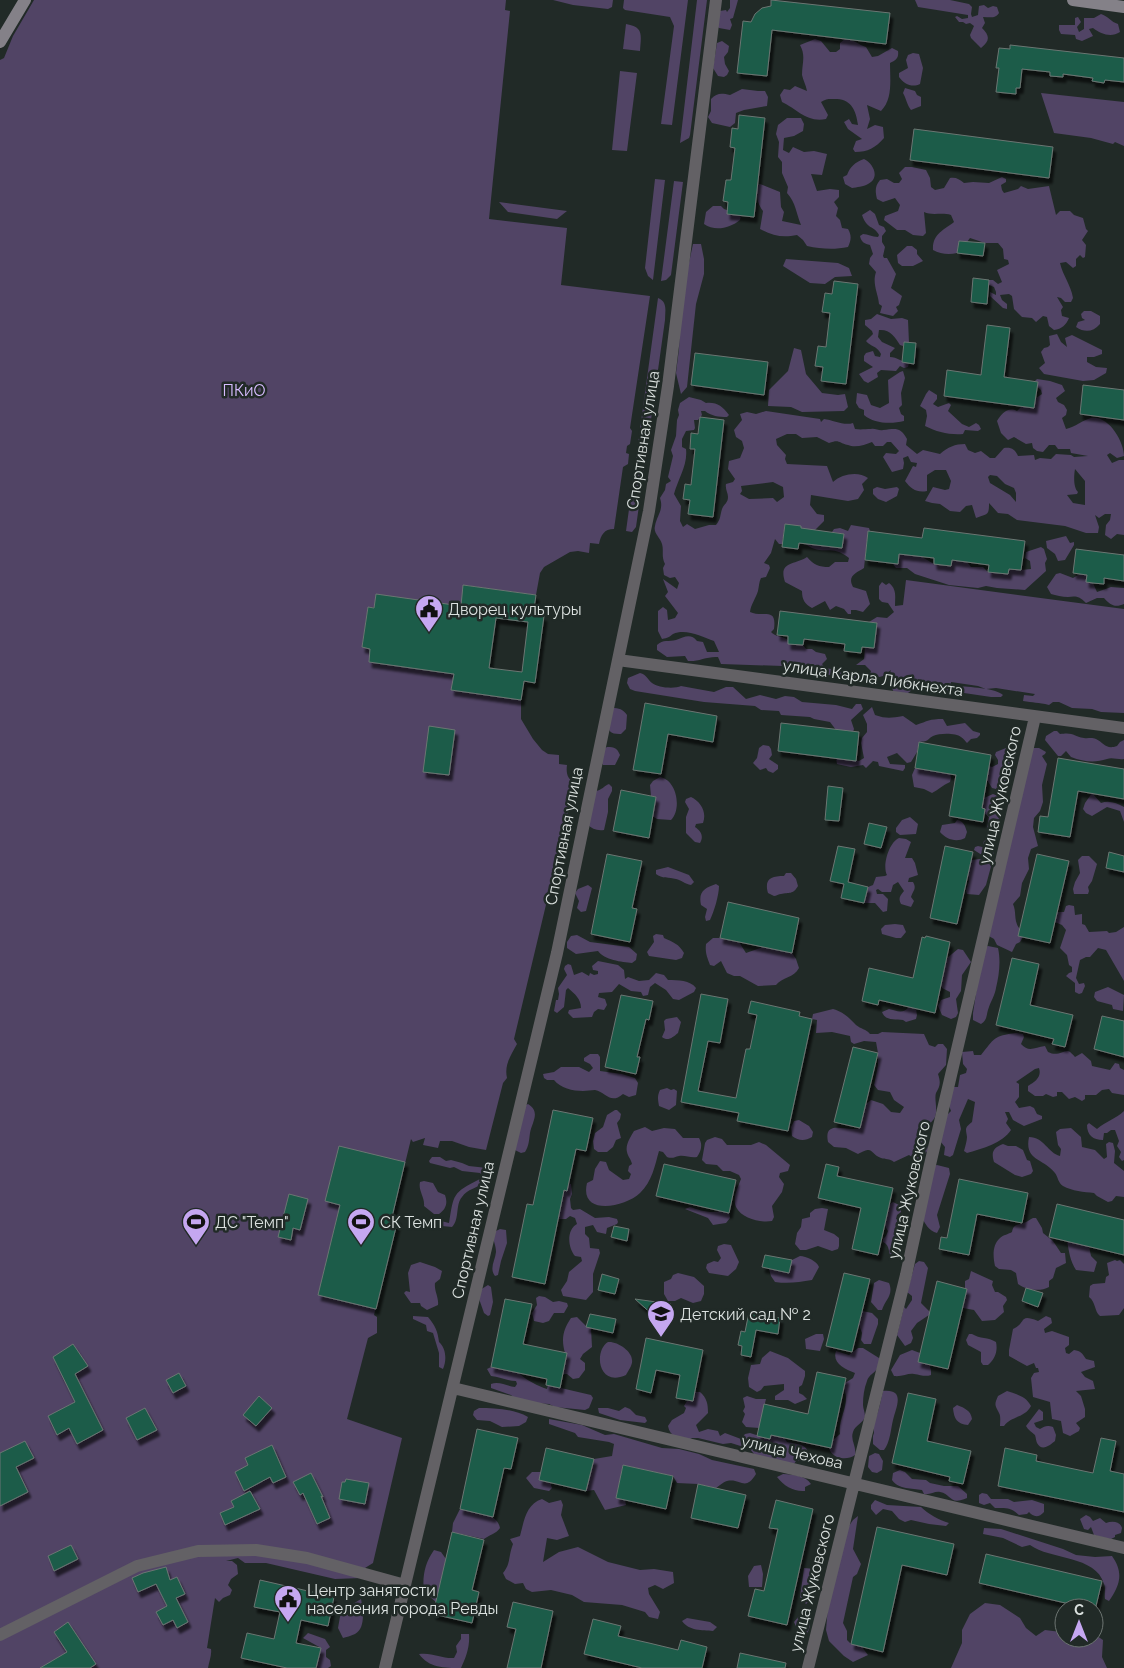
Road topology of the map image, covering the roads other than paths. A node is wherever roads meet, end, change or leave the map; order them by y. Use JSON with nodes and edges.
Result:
{"nodes":[{"id":1,"x":25,"y":0,"type":"edge"},
{"id":2,"x":716,"y":0,"type":"edge"},
{"id":3,"x":1073,"y":0,"type":"edge"},
{"id":4,"x":1124,"y":7,"type":"edge"},
{"id":5,"x":0,"y":42,"type":"edge"},
{"id":6,"x":618,"y":660,"type":"junction"},
{"id":7,"x":1035,"y":717,"type":"junction"},
{"id":8,"x":1124,"y":728,"type":"edge"},
{"id":9,"x":453,"y":1388,"type":"junction"},
{"id":10,"x":854,"y":1484,"type":"junction"},
{"id":11,"x":1124,"y":1548,"type":"edge"},
{"id":12,"x":405,"y":1585,"type":"junction"},
{"id":13,"x":0,"y":1635,"type":"edge"},
{"id":14,"x":385,"y":1668,"type":"edge"},
{"id":15,"x":808,"y":1668,"type":"edge"}],
"edges":[{"from":1,"to":5,"type":"street"},
{"from":2,"to":6,"type":"street","name":"Спортивная улица"},
{"from":3,"to":4,"type":"street"},
{"from":6,"to":7,"type":"street","name":"улица Карла Либкнехта"},
{"from":6,"to":9,"type":"street","name":"Спортивная улица"},
{"from":7,"to":8,"type":"street","name":"улица Карла Либкнехта"},
{"from":7,"to":10,"type":"street","name":"улица Жуковского"},
{"from":9,"to":10,"type":"street","name":"улица Чехова"},
{"from":9,"to":12,"type":"street","name":"Спортивная улица"},
{"from":10,"to":11,"type":"street","name":"улица Чехова"},
{"from":10,"to":15,"type":"street","name":"улица Жуковского"},
{"from":12,"to":13,"type":"street"},
{"from":12,"to":14,"type":"street","name":"Спортивная улица"}]}
